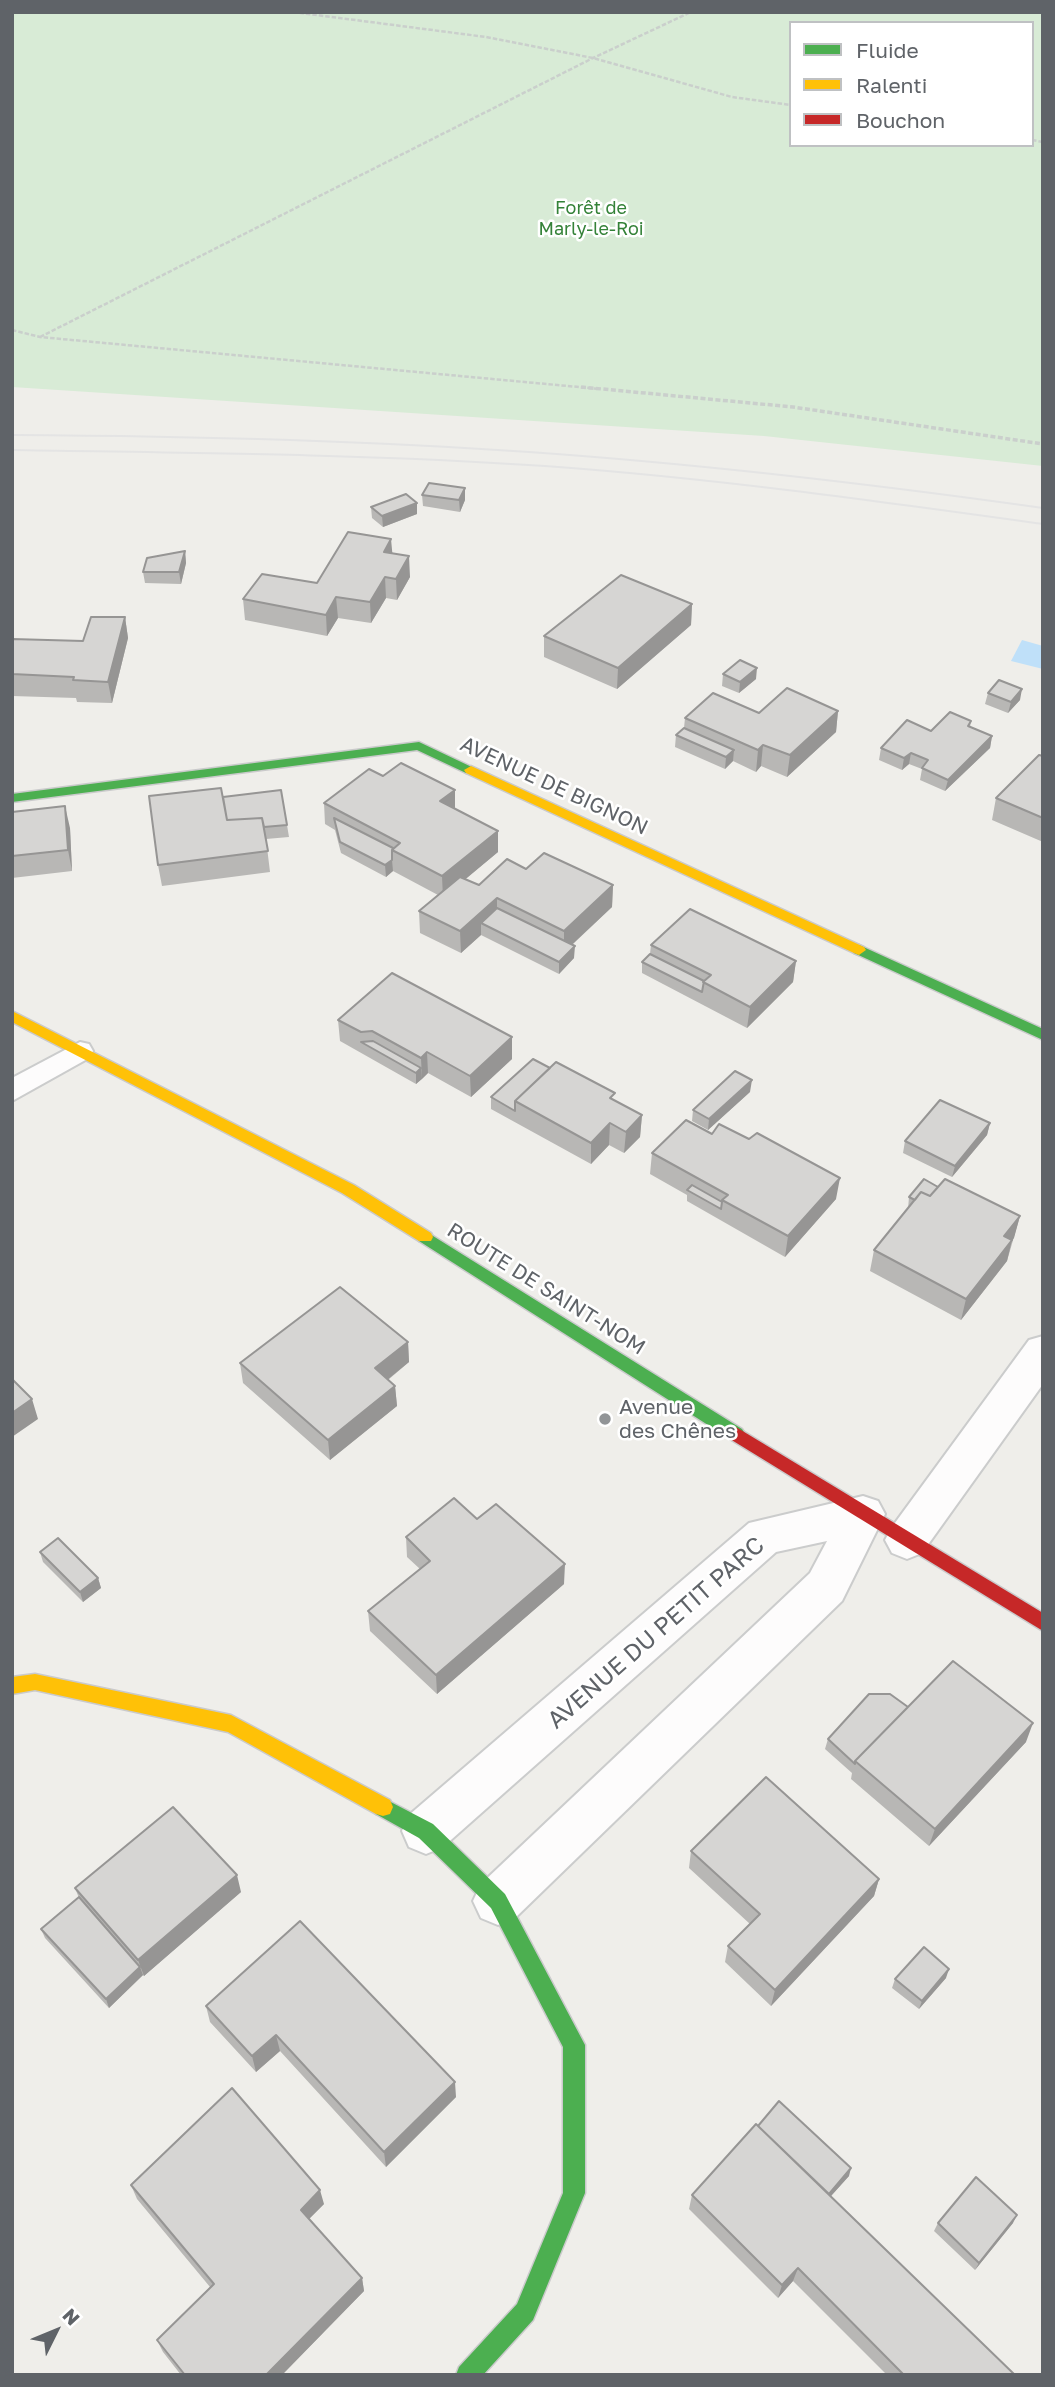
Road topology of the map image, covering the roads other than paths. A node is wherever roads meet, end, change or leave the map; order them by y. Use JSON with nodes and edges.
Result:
{"nodes":[{"id":1,"x":12,"y":798,"type":"edge"},
{"id":2,"x":12,"y":1016,"type":"edge"},
{"id":3,"x":1043,"y":1035,"type":"edge"},
{"id":4,"x":80,"y":1051,"type":"junction"},
{"id":5,"x":12,"y":1091,"type":"edge"},
{"id":6,"x":1043,"y":1352,"type":"edge"},
{"id":7,"x":863,"y":1514,"type":"junction"},
{"id":8,"x":907,"y":1539,"type":"junction"},
{"id":9,"x":1043,"y":1623,"type":"edge"},
{"id":10,"x":12,"y":1686,"type":"edge"},
{"id":11,"x":426,"y":1831,"type":"junction"},
{"id":12,"x":498,"y":1901,"type":"junction"},
{"id":13,"x":467,"y":2375,"type":"edge"}],
"edges":[{"from":1,"to":3,"type":"street","name":"AVENUE DE BIGNON"},
{"from":2,"to":4,"type":"street","name":"ROUTE DE SAINT-NOM"},
{"from":4,"to":5,"type":"lane"},
{"from":4,"to":7,"type":"street","name":"ROUTE DE SAINT-NOM"},
{"from":6,"to":8,"type":"street"},
{"from":7,"to":8,"type":"street","name":"ROUTE DE SAINT-NOM"},
{"from":7,"to":11,"type":"street","name":"AVENUE DU PETIT PARC"},
{"from":7,"to":12,"type":"street"},
{"from":8,"to":9,"type":"street","name":"ROUTE DE SAINT-NOM"},
{"from":10,"to":11,"type":"street"},
{"from":11,"to":12,"type":"street"},
{"from":12,"to":13,"type":"street"}]}
